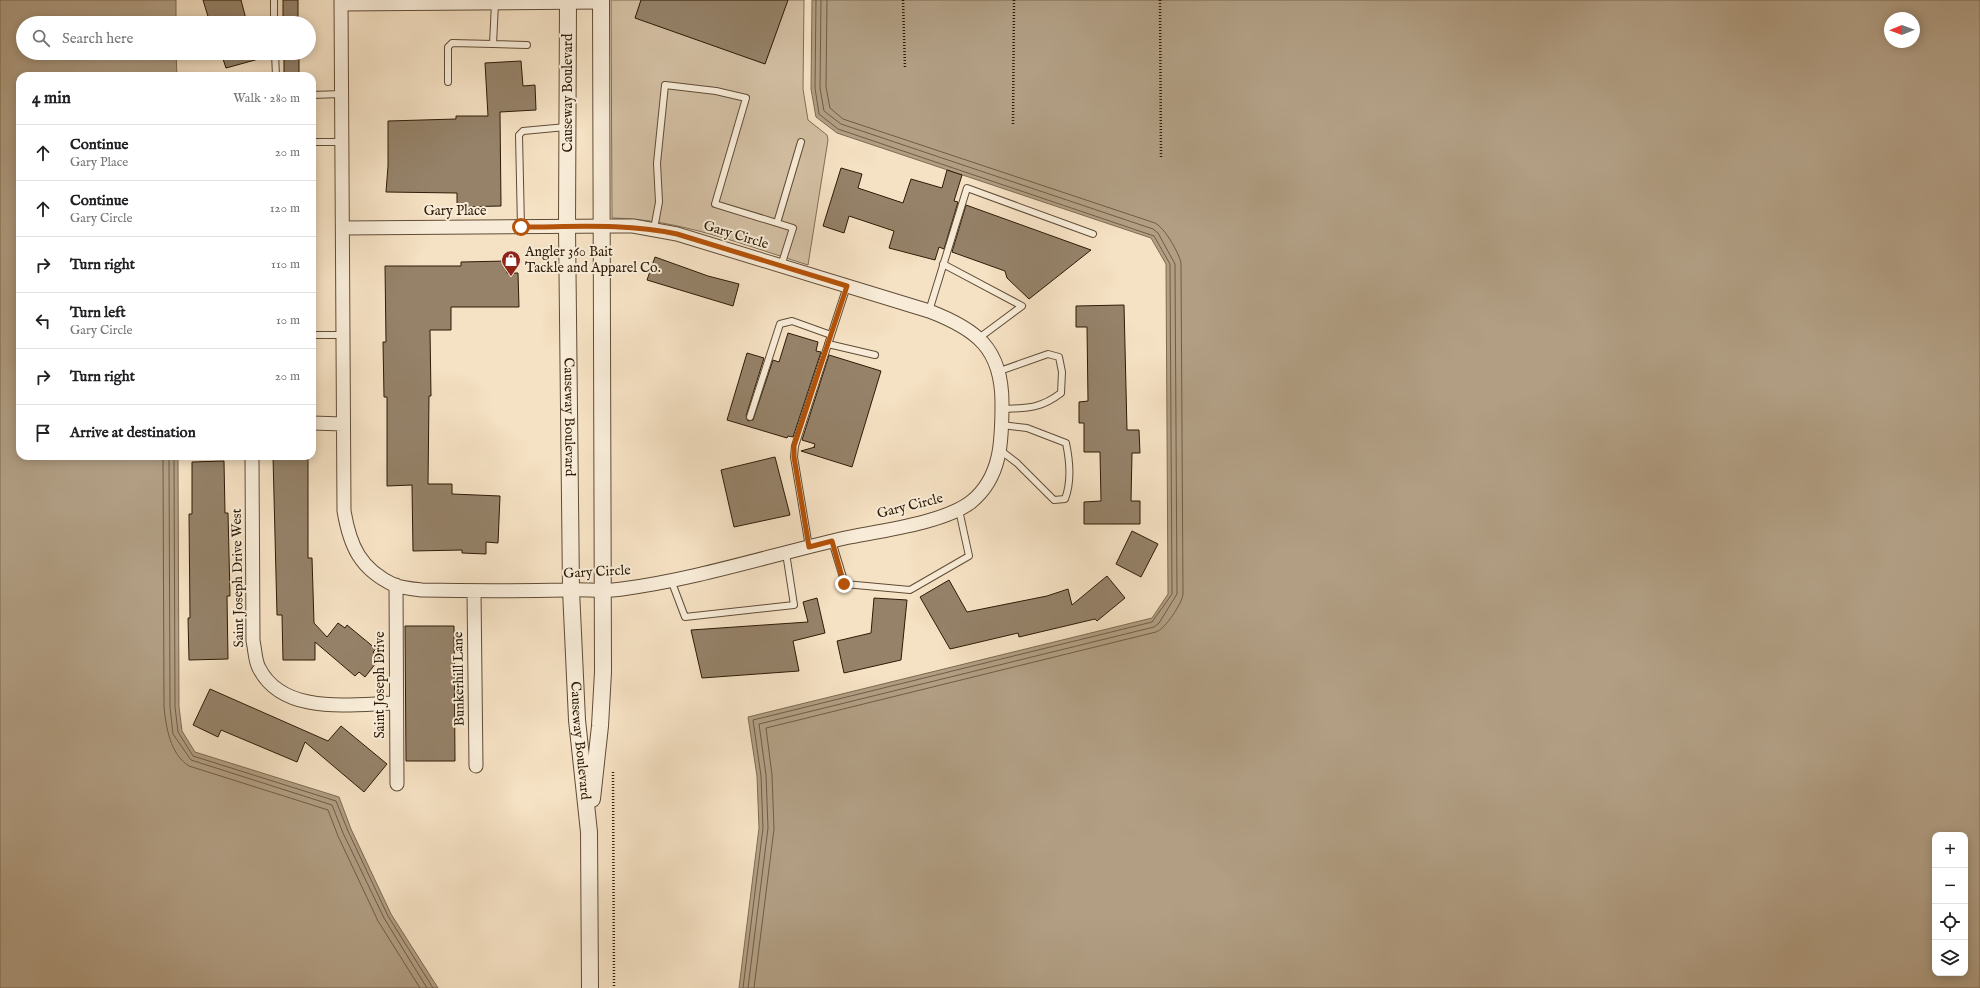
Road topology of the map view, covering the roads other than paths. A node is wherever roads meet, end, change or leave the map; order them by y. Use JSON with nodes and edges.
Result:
{"nodes":[{"id":1,"x":274,"y":0,"type":"edge"},
{"id":2,"x":471,"y":1,"type":"edge"},
{"id":3,"x":568,"y":1,"type":"edge"},
{"id":4,"x":602,"y":1,"type":"edge"},
{"id":5,"x":341,"y":2,"type":"edge"},
{"id":6,"x":439,"y":2,"type":"edge"},
{"id":7,"x":495,"y":3,"type":"junction"},
{"id":8,"x":274,"y":16,"type":"edge"},
{"id":9,"x":493,"y":44,"type":"junction"},
{"id":10,"x":527,"y":45,"type":"dead end"},
{"id":11,"x":275,"y":60,"type":"edge"},
{"id":12,"x":276,"y":72,"type":"edge"},
{"id":13,"x":448,"y":82,"type":"dead end"},
{"id":14,"x":342,"y":94,"type":"junction"},
{"id":15,"x":316,"y":95,"type":"edge"},
{"id":16,"x":568,"y":127,"type":"junction"},
{"id":17,"x":316,"y":142,"type":"edge"},
{"id":18,"x":342,"y":142,"type":"junction"},
{"id":19,"x":801,"y":142,"type":"dead end"},
{"id":20,"x":777,"y":223,"type":"junction"},
{"id":21,"x":602,"y":226,"type":"junction"},
{"id":22,"x":521,"y":227,"type":"junction"},
{"id":23,"x":567,"y":227,"type":"junction"},
{"id":24,"x":343,"y":228,"type":"junction"},
{"id":25,"x":654,"y":229,"type":"junction"},
{"id":26,"x":1093,"y":234,"type":"dead end"},
{"id":27,"x":943,"y":264,"type":"junction"},
{"id":28,"x":781,"y":266,"type":"junction"},
{"id":29,"x":847,"y":286,"type":"junction"},
{"id":30,"x":929,"y":311,"type":"junction"},
{"id":31,"x":316,"y":335,"type":"edge"},
{"id":32,"x":343,"y":335,"type":"junction"},
{"id":33,"x":831,"y":335,"type":"junction"},
{"id":34,"x":979,"y":338,"type":"junction"},
{"id":35,"x":828,"y":344,"type":"junction"},
{"id":36,"x":874,"y":355,"type":"dead end"},
{"id":37,"x":998,"y":372,"type":"junction"},
{"id":38,"x":1002,"y":409,"type":"junction"},
{"id":39,"x":750,"y":417,"type":"dead end"},
{"id":40,"x":316,"y":423,"type":"edge"},
{"id":41,"x":343,"y":424,"type":"junction"},
{"id":42,"x":1002,"y":425,"type":"junction"},
{"id":43,"x":1000,"y":450,"type":"junction"},
{"id":44,"x":252,"y":460,"type":"edge"},
{"id":45,"x":959,"y":510,"type":"junction"},
{"id":46,"x":832,"y":541,"type":"junction"},
{"id":47,"x":809,"y":547,"type":"junction"},
{"id":48,"x":786,"y":553,"type":"junction"},
{"id":49,"x":671,"y":580,"type":"junction"},
{"id":50,"x":396,"y":585,"type":"junction"},
{"id":51,"x":571,"y":590,"type":"junction"},
{"id":52,"x":604,"y":590,"type":"junction"},
{"id":53,"x":474,"y":591,"type":"junction"},
{"id":54,"x":396,"y":703,"type":"junction"},
{"id":55,"x":476,"y":766,"type":"dead end"},
{"id":56,"x":396,"y":784,"type":"dead end"},
{"id":57,"x":589,"y":832,"type":"junction"},
{"id":58,"x":590,"y":988,"type":"edge"}],
"edges":[{"from":1,"to":8,"type":"lane"},
{"from":2,"to":6,"type":"street"},
{"from":2,"to":7,"type":"street"},
{"from":3,"to":4,"type":"street"},
{"from":3,"to":7,"type":"street"},
{"from":3,"to":16,"type":"street","name":"Causeway Boulevard"},
{"from":4,"to":21,"type":"street","name":"Causeway Boulevard"},
{"from":5,"to":6,"type":"street"},
{"from":5,"to":14,"type":"street","name":"Gary Circle"},
{"from":7,"to":9,"type":"lane"},
{"from":9,"to":10,"type":"lane"},
{"from":9,"to":13,"type":"lane"},
{"from":11,"to":12,"type":"lane"},
{"from":14,"to":15,"type":"lane"},
{"from":14,"to":18,"type":"street","name":"Gary Circle"},
{"from":16,"to":22,"type":"lane"},
{"from":16,"to":23,"type":"street","name":"Causeway Boulevard"},
{"from":17,"to":18,"type":"lane"},
{"from":18,"to":24,"type":"street","name":"Gary Circle"},
{"from":19,"to":20,"type":"lane"},
{"from":20,"to":25,"type":"lane"},
{"from":20,"to":28,"type":"lane"},
{"from":21,"to":23,"type":"street","name":"Gary Circle"},
{"from":21,"to":25,"type":"street","name":"Gary Circle"},
{"from":21,"to":52,"type":"street","name":"Causeway Boulevard"},
{"from":22,"to":23,"type":"street","name":"Gary Place"},
{"from":22,"to":24,"type":"street","name":"Gary Place"},
{"from":23,"to":51,"type":"street","name":"Causeway Boulevard"},
{"from":24,"to":32,"type":"street","name":"Gary Circle"},
{"from":25,"to":28,"type":"street","name":"Gary Circle"},
{"from":26,"to":27,"type":"lane"},
{"from":27,"to":30,"type":"lane"},
{"from":27,"to":34,"type":"lane"},
{"from":28,"to":29,"type":"street","name":"Gary Circle"},
{"from":29,"to":30,"type":"street","name":"Gary Circle"},
{"from":29,"to":33,"type":"lane"},
{"from":30,"to":34,"type":"street","name":"Gary Circle"},
{"from":31,"to":32,"type":"lane"},
{"from":32,"to":41,"type":"street","name":"Gary Circle"},
{"from":33,"to":35,"type":"lane"},
{"from":33,"to":39,"type":"lane"},
{"from":34,"to":37,"type":"street","name":"Gary Circle"},
{"from":35,"to":36,"type":"lane"},
{"from":35,"to":47,"type":"lane"},
{"from":37,"to":38,"type":"street","name":"Gary Circle"},
{"from":37,"to":38,"type":"lane"},
{"from":38,"to":42,"type":"street","name":"Gary Circle"},
{"from":40,"to":41,"type":"street"},
{"from":41,"to":50,"type":"street","name":"Gary Circle"},
{"from":42,"to":43,"type":"street","name":"Gary Circle"},
{"from":42,"to":43,"type":"lane"},
{"from":43,"to":45,"type":"street","name":"Gary Circle"},
{"from":44,"to":54,"type":"street","name":"Saint Joseph Drive West"},
{"from":45,"to":46,"type":"street","name":"Gary Circle"},
{"from":45,"to":46,"type":"lane"},
{"from":46,"to":47,"type":"street","name":"Gary Circle"},
{"from":47,"to":48,"type":"street","name":"Gary Circle"},
{"from":48,"to":49,"type":"street","name":"Gary Circle"},
{"from":48,"to":49,"type":"lane"},
{"from":49,"to":52,"type":"street","name":"Gary Circle"},
{"from":50,"to":53,"type":"street","name":"Gary Circle"},
{"from":50,"to":54,"type":"street","name":"Saint Joseph Drive"},
{"from":51,"to":52,"type":"street","name":"Gary Circle"},
{"from":51,"to":53,"type":"street","name":"Gary Circle"},
{"from":51,"to":57,"type":"street","name":"Causeway Boulevard"},
{"from":52,"to":57,"type":"street","name":"Causeway Boulevard"},
{"from":53,"to":55,"type":"street","name":"Bunkerhill Lane"},
{"from":54,"to":56,"type":"street","name":"Saint Joseph Drive"},
{"from":57,"to":58,"type":"street","name":"Causeway Boulevard"}]}
